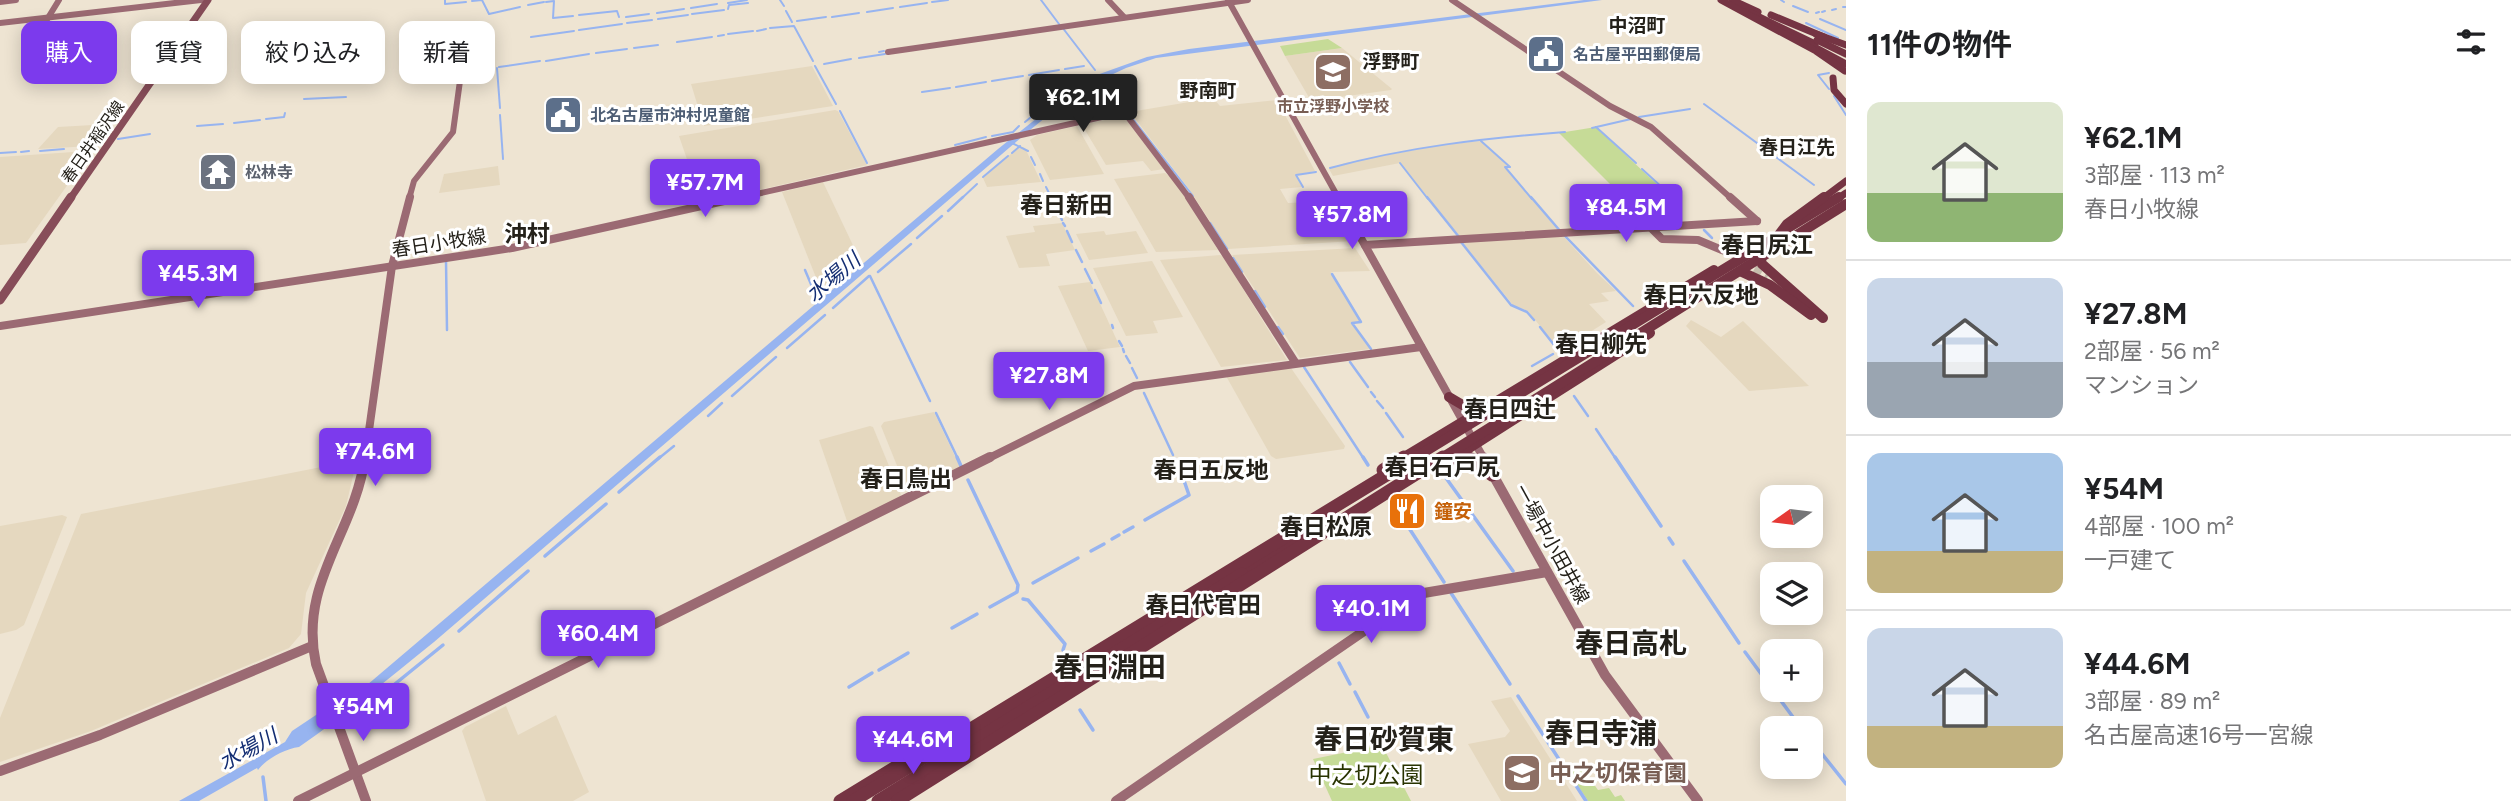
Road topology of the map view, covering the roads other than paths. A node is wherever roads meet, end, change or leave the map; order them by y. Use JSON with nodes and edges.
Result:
{"nodes":[{"id":1,"x":16,"y":0,"type":"edge"},
{"id":2,"x":59,"y":0,"type":"edge"},
{"id":3,"x":201,"y":0,"type":"edge"},
{"id":4,"x":209,"y":0,"type":"edge"},
{"id":5,"x":1108,"y":0,"type":"edge"},
{"id":6,"x":1248,"y":0,"type":"edge"},
{"id":7,"x":1451,"y":0,"type":"edge"},
{"id":8,"x":1714,"y":0,"type":"edge"},
{"id":9,"x":1229,"y":1,"type":"edge"},
{"id":10,"x":1732,"y":1,"type":"edge"},
{"id":11,"x":0,"y":2,"type":"edge"},
{"id":12,"x":1124,"y":17,"type":"junction"},
{"id":13,"x":48,"y":18,"type":"junction"},
{"id":14,"x":46,"y":21,"type":"edge"},
{"id":15,"x":0,"y":23,"type":"edge"},
{"id":16,"x":1846,"y":50,"type":"edge"},
{"id":17,"x":888,"y":52,"type":"dead end"},
{"id":18,"x":1846,"y":68,"type":"edge"},
{"id":19,"x":460,"y":84,"type":"edge"},
{"id":20,"x":1846,"y":104,"type":"edge"},
{"id":21,"x":1846,"y":181,"type":"edge"},
{"id":22,"x":1846,"y":194,"type":"edge"},
{"id":23,"x":1846,"y":205,"type":"edge"},
{"id":24,"x":1846,"y":213,"type":"edge"},
{"id":25,"x":1652,"y":229,"type":"junction"},
{"id":26,"x":1782,"y":239,"type":"junction"},
{"id":27,"x":1365,"y":245,"type":"junction"},
{"id":28,"x":1722,"y":250,"type":"tunnel mouth"},
{"id":29,"x":1761,"y":260,"type":"junction"},
{"id":30,"x":392,"y":266,"type":"junction"},
{"id":31,"x":1742,"y":272,"type":"junction"},
{"id":32,"x":1768,"y":276,"type":"tunnel mouth"},
{"id":33,"x":0,"y":289,"type":"edge"},
{"id":34,"x":0,"y":300,"type":"edge"},
{"id":35,"x":1816,"y":318,"type":"junction"},
{"id":36,"x":0,"y":326,"type":"edge"},
{"id":37,"x":1421,"y":347,"type":"junction"},
{"id":38,"x":1295,"y":362,"type":"junction"},
{"id":39,"x":1449,"y":397,"type":"junction"},
{"id":40,"x":1481,"y":409,"type":"junction"},
{"id":41,"x":1462,"y":420,"type":"junction"},
{"id":42,"x":1475,"y":445,"type":"junction"},
{"id":43,"x":1459,"y":455,"type":"junction"},
{"id":44,"x":1492,"y":475,"type":"junction"},
{"id":45,"x":1354,"y":519,"type":"junction"},
{"id":46,"x":1547,"y":572,"type":"junction"},
{"id":47,"x":312,"y":646,"type":"junction"},
{"id":48,"x":0,"y":771,"type":"edge"},
{"id":49,"x":356,"y":772,"type":"junction"},
{"id":50,"x":892,"y":772,"type":"junction"},
{"id":51,"x":298,"y":801,"type":"edge"},
{"id":52,"x":366,"y":801,"type":"edge"},
{"id":53,"x":840,"y":801,"type":"edge"},
{"id":54,"x":852,"y":801,"type":"edge"},
{"id":55,"x":878,"y":801,"type":"edge"},
{"id":56,"x":906,"y":801,"type":"edge"},
{"id":57,"x":1116,"y":801,"type":"edge"},
{"id":58,"x":1698,"y":801,"type":"edge"}],
"edges":[{"from":1,"to":11,"type":"street"},
{"from":2,"to":13,"type":"street"},
{"from":3,"to":13,"type":"street"},
{"from":3,"to":33,"type":"main road","name":"春日井稲沢線"},
{"from":4,"to":34,"type":"main road","name":"春日井稲沢線"},
{"from":5,"to":12,"type":"street"},
{"from":6,"to":9,"type":"street"},
{"from":7,"to":25,"type":"street"},
{"from":8,"to":10,"type":"highway","bridge":true},
{"from":9,"to":12,"type":"street"},
{"from":9,"to":27,"type":"street","name":"一場中小田井線"},
{"from":10,"to":16,"type":"highway","bridge":true},
{"from":10,"to":16,"type":"highway"},
{"from":10,"to":16,"type":"highway","bridge":true},
{"from":10,"to":18,"type":"highway"},
{"from":10,"to":18,"type":"highway","bridge":true},
{"from":10,"to":18,"type":"highway"},
{"from":12,"to":17,"type":"street"},
{"from":13,"to":14,"type":"street"},
{"from":13,"to":15,"type":"street"},
{"from":18,"to":20,"type":"highway"},
{"from":19,"to":30,"type":"street"},
{"from":21,"to":26,"type":"highway","bridge":true},
{"from":22,"to":26,"type":"highway"},
{"from":22,"to":40,"type":"highway"},
{"from":23,"to":26,"type":"highway","bridge":true},
{"from":23,"to":29,"type":"highway"},
{"from":24,"to":26,"type":"highway","bridge":true},
{"from":25,"to":27,"type":"street"},
{"from":25,"to":28,"type":"street"},
{"from":26,"to":54,"type":"highway","bridge":true},
{"from":26,"to":56,"type":"highway","bridge":true},
{"from":27,"to":37,"type":"street","name":"一場中小田井線"},
{"from":29,"to":31,"type":"highway"},
{"from":29,"to":35,"type":"highway"},
{"from":30,"to":36,"type":"street","name":"春日小牧線"},
{"from":30,"to":38,"type":"street","name":"春日小牧線"},
{"from":30,"to":47,"type":"street"},
{"from":31,"to":35,"type":"highway"},
{"from":31,"to":42,"type":"highway"},
{"from":32,"to":35,"type":"street"},
{"from":37,"to":38,"type":"street"},
{"from":37,"to":39,"type":"street","name":"一場中小田井線"},
{"from":38,"to":49,"type":"street"},
{"from":39,"to":40,"type":"highway"},
{"from":39,"to":41,"type":"street","name":"一場中小田井線"},
{"from":40,"to":41,"type":"highway"},
{"from":41,"to":42,"type":"street","name":"一場中小田井線"},
{"from":41,"to":50,"type":"highway"},
{"from":42,"to":43,"type":"highway"},
{"from":42,"to":44,"type":"street","name":"一場中小田井線"},
{"from":43,"to":44,"type":"highway"},
{"from":43,"to":45,"type":"highway"},
{"from":44,"to":46,"type":"street","name":"一場中小田井線"},
{"from":45,"to":55,"type":"highway","bridge":true},
{"from":45,"to":56,"type":"highway"},
{"from":46,"to":57,"type":"street"},
{"from":46,"to":58,"type":"street","name":"一場中小田井線"},
{"from":47,"to":48,"type":"street"},
{"from":47,"to":49,"type":"street"},
{"from":49,"to":51,"type":"street"},
{"from":49,"to":52,"type":"street"},
{"from":50,"to":53,"type":"highway"},
{"from":50,"to":54,"type":"highway"},
{"from":50,"to":56,"type":"street"}]}
